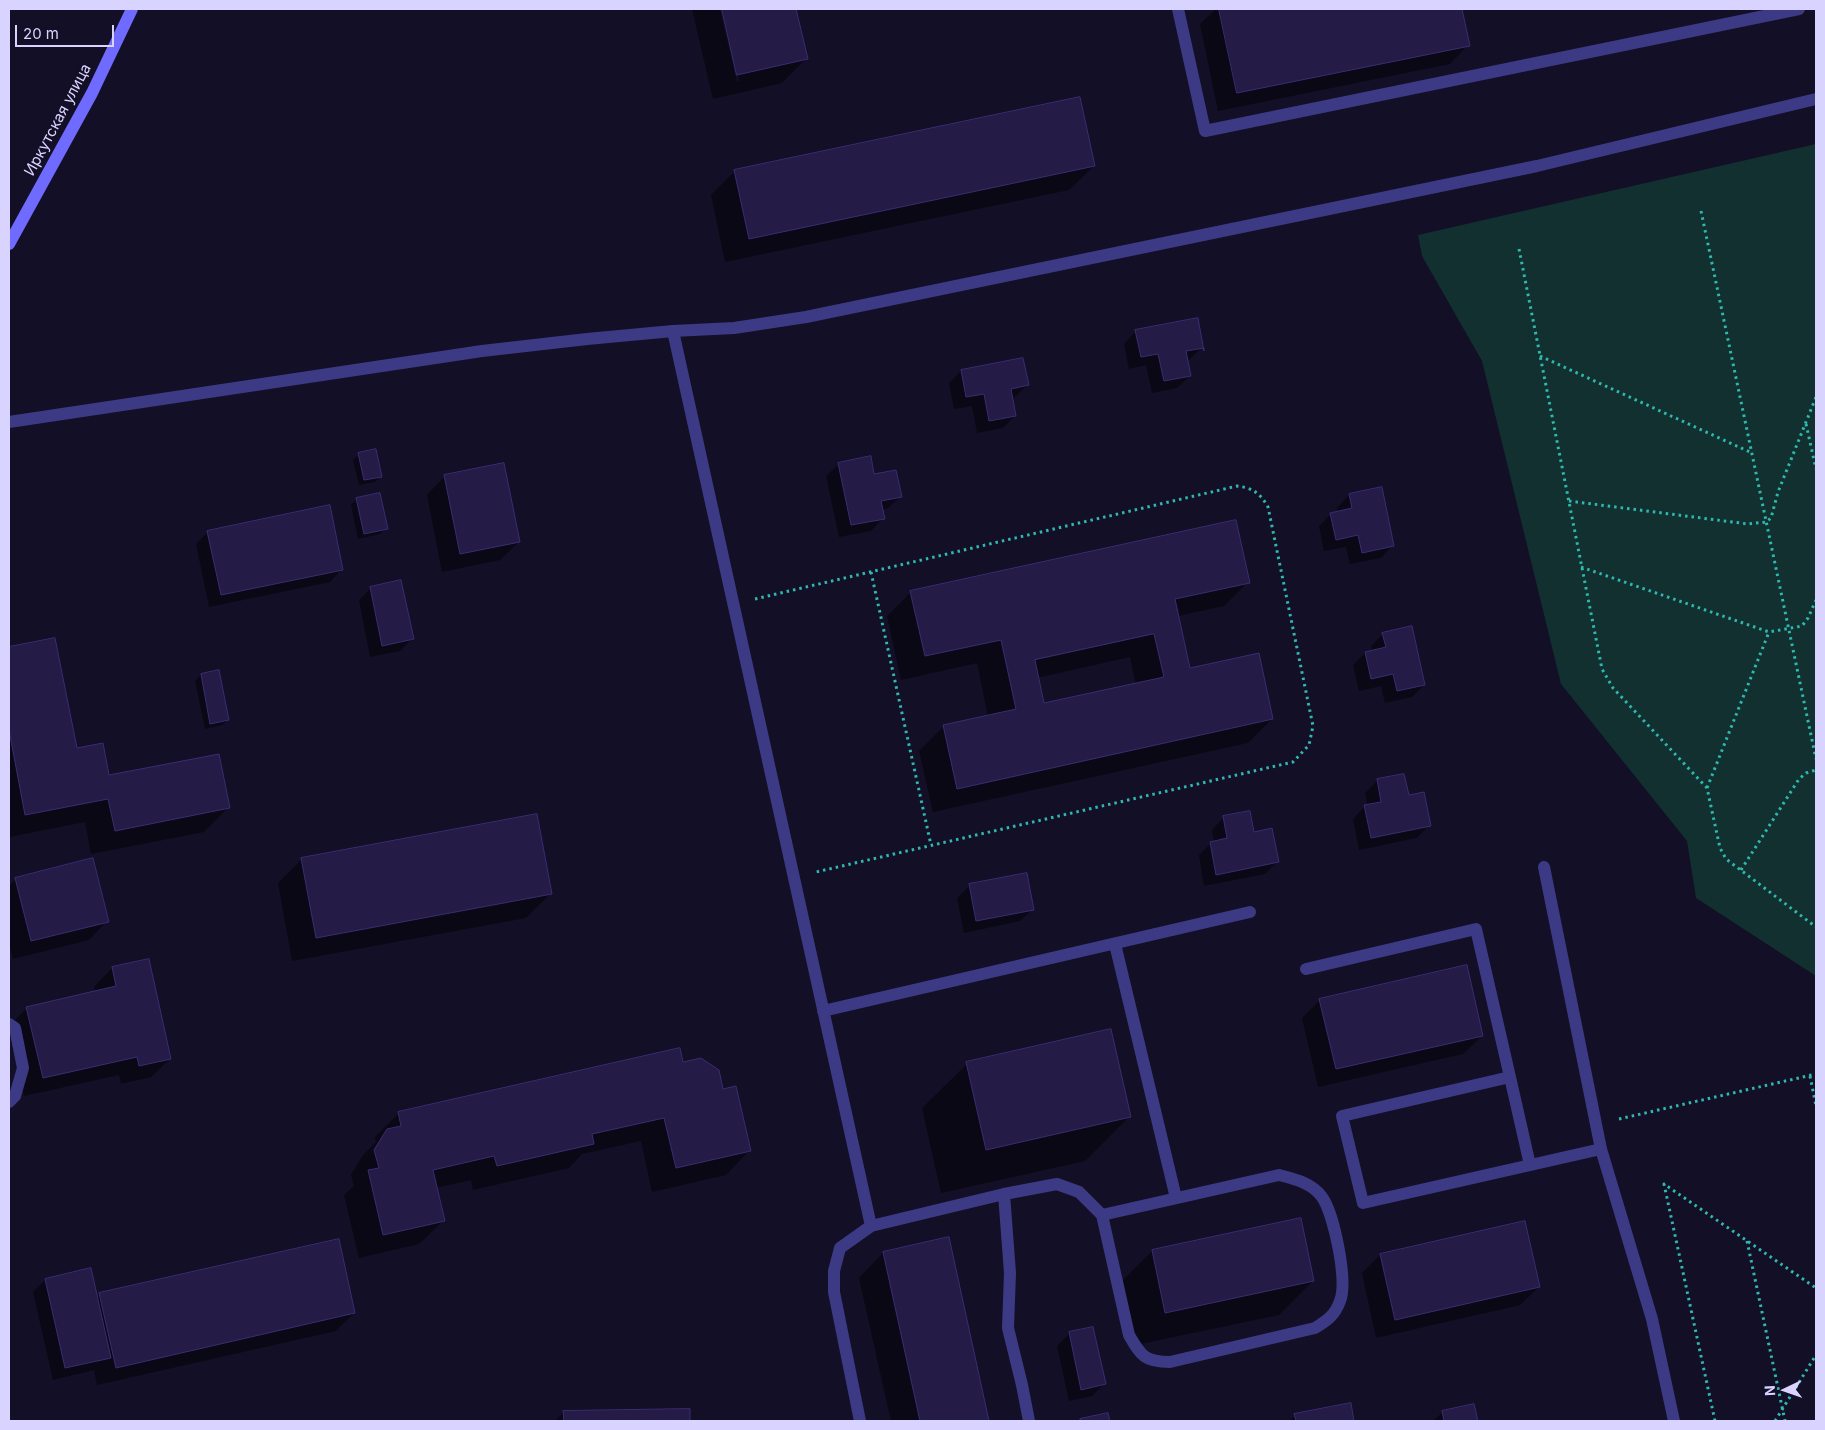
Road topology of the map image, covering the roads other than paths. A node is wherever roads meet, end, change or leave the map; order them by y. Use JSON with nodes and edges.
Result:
{"nodes":[{"id":1,"x":132,"y":9,"type":"edge"},
{"id":2,"x":1178,"y":9,"type":"edge"},
{"id":3,"x":1799,"y":9,"type":"edge"},
{"id":4,"x":1755,"y":13,"type":"edge"},
{"id":5,"x":1816,"y":99,"type":"edge"},
{"id":6,"x":9,"y":244,"type":"edge"},
{"id":7,"x":673,"y":331,"type":"junction"},
{"id":8,"x":9,"y":422,"type":"edge"},
{"id":9,"x":1544,"y":867,"type":"dead end"},
{"id":10,"x":1250,"y":912,"type":"dead end"},
{"id":11,"x":1115,"y":944,"type":"junction"},
{"id":12,"x":1306,"y":969,"type":"dead end"},
{"id":13,"x":823,"y":1011,"type":"junction"},
{"id":14,"x":9,"y":1024,"type":"edge"},
{"id":15,"x":1510,"y":1077,"type":"junction"},
{"id":16,"x":9,"y":1102,"type":"edge"},
{"id":17,"x":1601,"y":1149,"type":"junction"},
{"id":18,"x":1530,"y":1164,"type":"junction"},
{"id":19,"x":1004,"y":1194,"type":"junction"},
{"id":20,"x":1176,"y":1198,"type":"junction"},
{"id":21,"x":1102,"y":1215,"type":"junction"},
{"id":22,"x":871,"y":1226,"type":"junction"},
{"id":23,"x":860,"y":1421,"type":"edge"},
{"id":24,"x":1029,"y":1421,"type":"edge"},
{"id":25,"x":1674,"y":1421,"type":"edge"}],
"edges":[{"from":1,"to":6,"type":"street","name":"Иркутская улица"},
{"from":2,"to":4,"type":"street"},
{"from":3,"to":4,"type":"street"},
{"from":5,"to":7,"type":"street"},
{"from":7,"to":8,"type":"street"},
{"from":7,"to":13,"type":"street"},
{"from":9,"to":17,"type":"street"},
{"from":10,"to":11,"type":"street"},
{"from":11,"to":13,"type":"street"},
{"from":11,"to":20,"type":"street"},
{"from":12,"to":15,"type":"street"},
{"from":13,"to":22,"type":"street"},
{"from":14,"to":16,"type":"street"},
{"from":15,"to":18,"type":"street"},
{"from":15,"to":18,"type":"street"},
{"from":17,"to":18,"type":"street"},
{"from":17,"to":25,"type":"street"},
{"from":19,"to":21,"type":"street"},
{"from":19,"to":22,"type":"street"},
{"from":19,"to":24,"type":"street"},
{"from":20,"to":21,"type":"street"},
{"from":20,"to":21,"type":"street"},
{"from":22,"to":23,"type":"street"}]}
